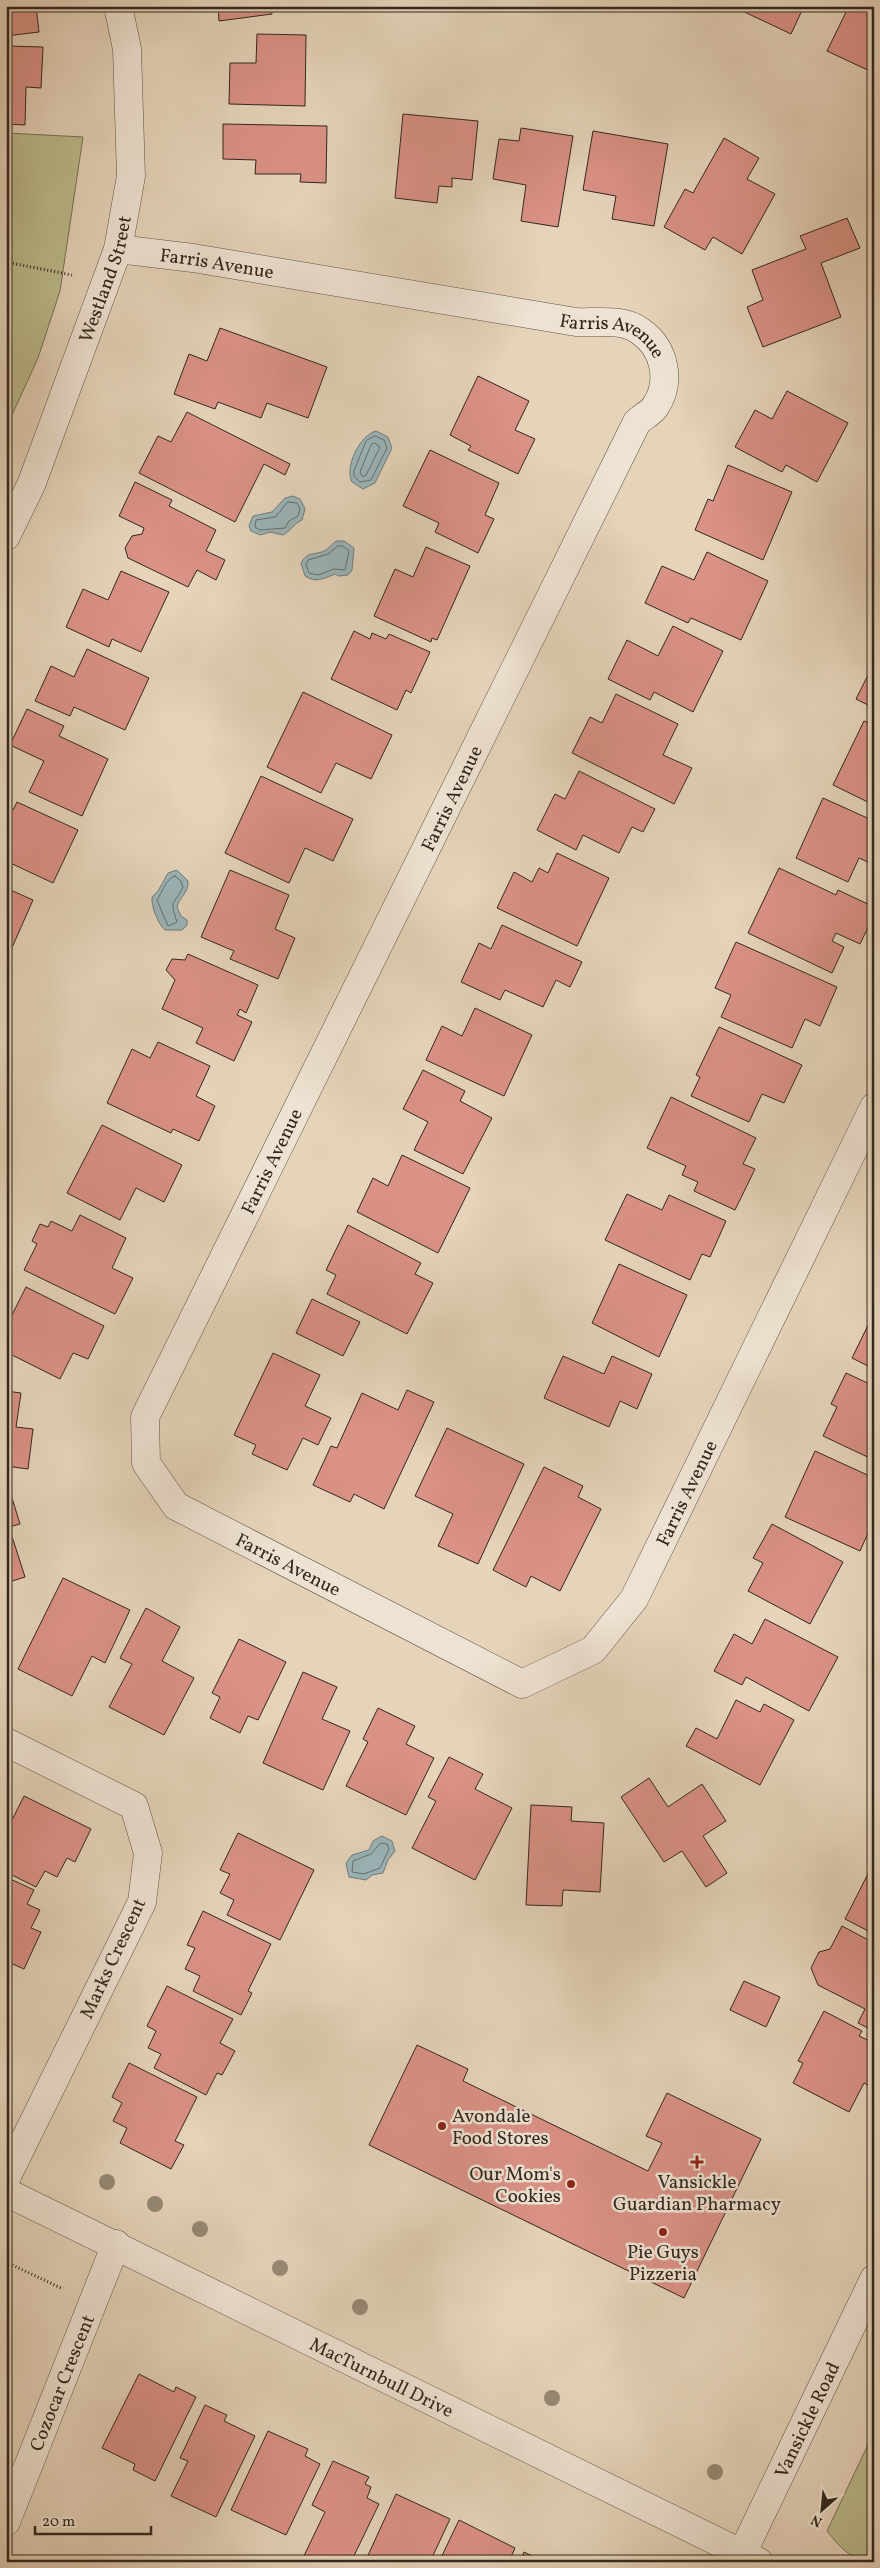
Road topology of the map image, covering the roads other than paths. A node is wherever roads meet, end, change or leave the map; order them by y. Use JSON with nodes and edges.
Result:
{"nodes":[{"id":1,"x":118,"y":6,"type":"edge"},
{"id":2,"x":118,"y":248,"type":"junction"},
{"id":3,"x":6,"y":536,"type":"edge"},
{"id":4,"x":874,"y":1106,"type":"edge"},
{"id":5,"x":6,"y":1742,"type":"edge"},
{"id":6,"x":6,"y":2178,"type":"edge"},
{"id":7,"x":6,"y":2192,"type":"edge"},
{"id":8,"x":116,"y":2244,"type":"junction"},
{"id":9,"x":874,"y":2278,"type":"edge"},
{"id":10,"x":6,"y":2522,"type":"edge"},
{"id":11,"x":746,"y":2559,"type":"edge"}],
"edges":[{"from":1,"to":2,"type":"street","name":"Westland Street"},
{"from":2,"to":3,"type":"street","name":"Westland Street"},
{"from":2,"to":4,"type":"street","name":"Farris Avenue"},
{"from":5,"to":6,"type":"street","name":"Marks Crescent"},
{"from":7,"to":8,"type":"street","name":"MacTurnbull Drive"},
{"from":8,"to":10,"type":"street","name":"Cozocar Crescent"},
{"from":8,"to":11,"type":"street","name":"MacTurnbull Drive"},
{"from":9,"to":11,"type":"street","name":"Vansickle Road"}]}
